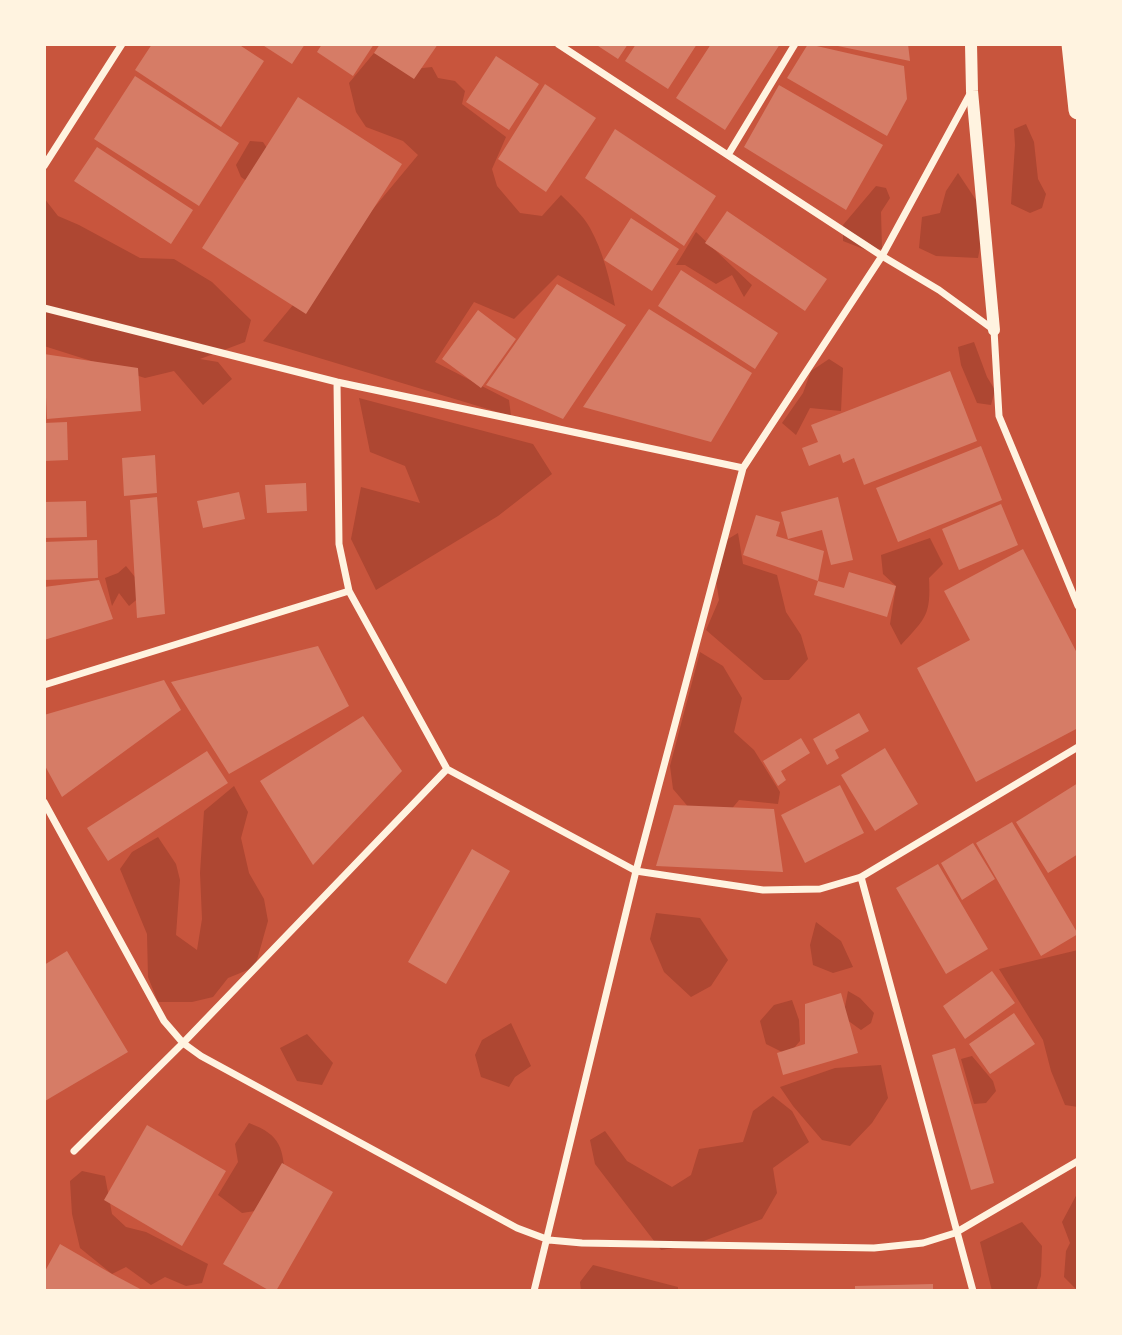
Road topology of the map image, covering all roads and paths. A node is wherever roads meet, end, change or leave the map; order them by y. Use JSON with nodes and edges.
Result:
{"nodes":[{"id":1,"x":122,"y":44,"type":"edge"},
{"id":2,"x":558,"y":44,"type":"edge"},
{"id":3,"x":795,"y":44,"type":"edge"},
{"id":4,"x":971,"y":44,"type":"edge"},
{"id":5,"x":1072,"y":44,"type":"edge"},
{"id":6,"x":972,"y":91,"type":"junction"},
{"id":7,"x":1078,"y":110,"type":"edge"},
{"id":8,"x":728,"y":155,"type":"junction"},
{"id":9,"x":44,"y":166,"type":"edge"},
{"id":10,"x":882,"y":256,"type":"junction"},
{"id":11,"x":44,"y":308,"type":"edge"},
{"id":12,"x":994,"y":330,"type":"junction"},
{"id":13,"x":337,"y":382,"type":"junction"},
{"id":14,"x":743,"y":468,"type":"junction"},
{"id":15,"x":349,"y":591,"type":"junction"},
{"id":16,"x":1078,"y":606,"type":"edge"},
{"id":17,"x":44,"y":685,"type":"edge"},
{"id":18,"x":1078,"y":747,"type":"edge"},
{"id":19,"x":447,"y":769,"type":"junction"},
{"id":20,"x":44,"y":802,"type":"edge"},
{"id":21,"x":636,"y":871,"type":"junction"},
{"id":22,"x":861,"y":877,"type":"junction"},
{"id":23,"x":183,"y":1043,"type":"junction"},
{"id":24,"x":74,"y":1151,"type":"dead end"},
{"id":25,"x":1078,"y":1161,"type":"edge"},
{"id":26,"x":956,"y":1233,"type":"junction"},
{"id":27,"x":549,"y":1240,"type":"junction"},
{"id":28,"x":534,"y":1291,"type":"edge"},
{"id":29,"x":973,"y":1291,"type":"edge"}],
"edges":[{"from":1,"to":9,"type":"street"},
{"from":2,"to":8,"type":"street"},
{"from":3,"to":8,"type":"street"},
{"from":4,"to":6,"type":"street"},
{"from":5,"to":7,"type":"highway"},
{"from":6,"to":10,"type":"street"},
{"from":6,"to":12,"type":"street"},
{"from":8,"to":10,"type":"street"},
{"from":10,"to":12,"type":"street"},
{"from":10,"to":14,"type":"street"},
{"from":11,"to":13,"type":"street"},
{"from":12,"to":16,"type":"street"},
{"from":13,"to":14,"type":"street"},
{"from":13,"to":15,"type":"street"},
{"from":14,"to":21,"type":"street"},
{"from":15,"to":17,"type":"street"},
{"from":15,"to":19,"type":"street"},
{"from":18,"to":22,"type":"street"},
{"from":19,"to":21,"type":"street"},
{"from":19,"to":23,"type":"street"},
{"from":20,"to":23,"type":"street"},
{"from":21,"to":22,"type":"street"},
{"from":21,"to":27,"type":"street"},
{"from":22,"to":26,"type":"street"},
{"from":23,"to":24,"type":"street"},
{"from":23,"to":27,"type":"street"},
{"from":25,"to":26,"type":"street"},
{"from":26,"to":27,"type":"street"},
{"from":26,"to":29,"type":"street"},
{"from":27,"to":28,"type":"street"}]}
